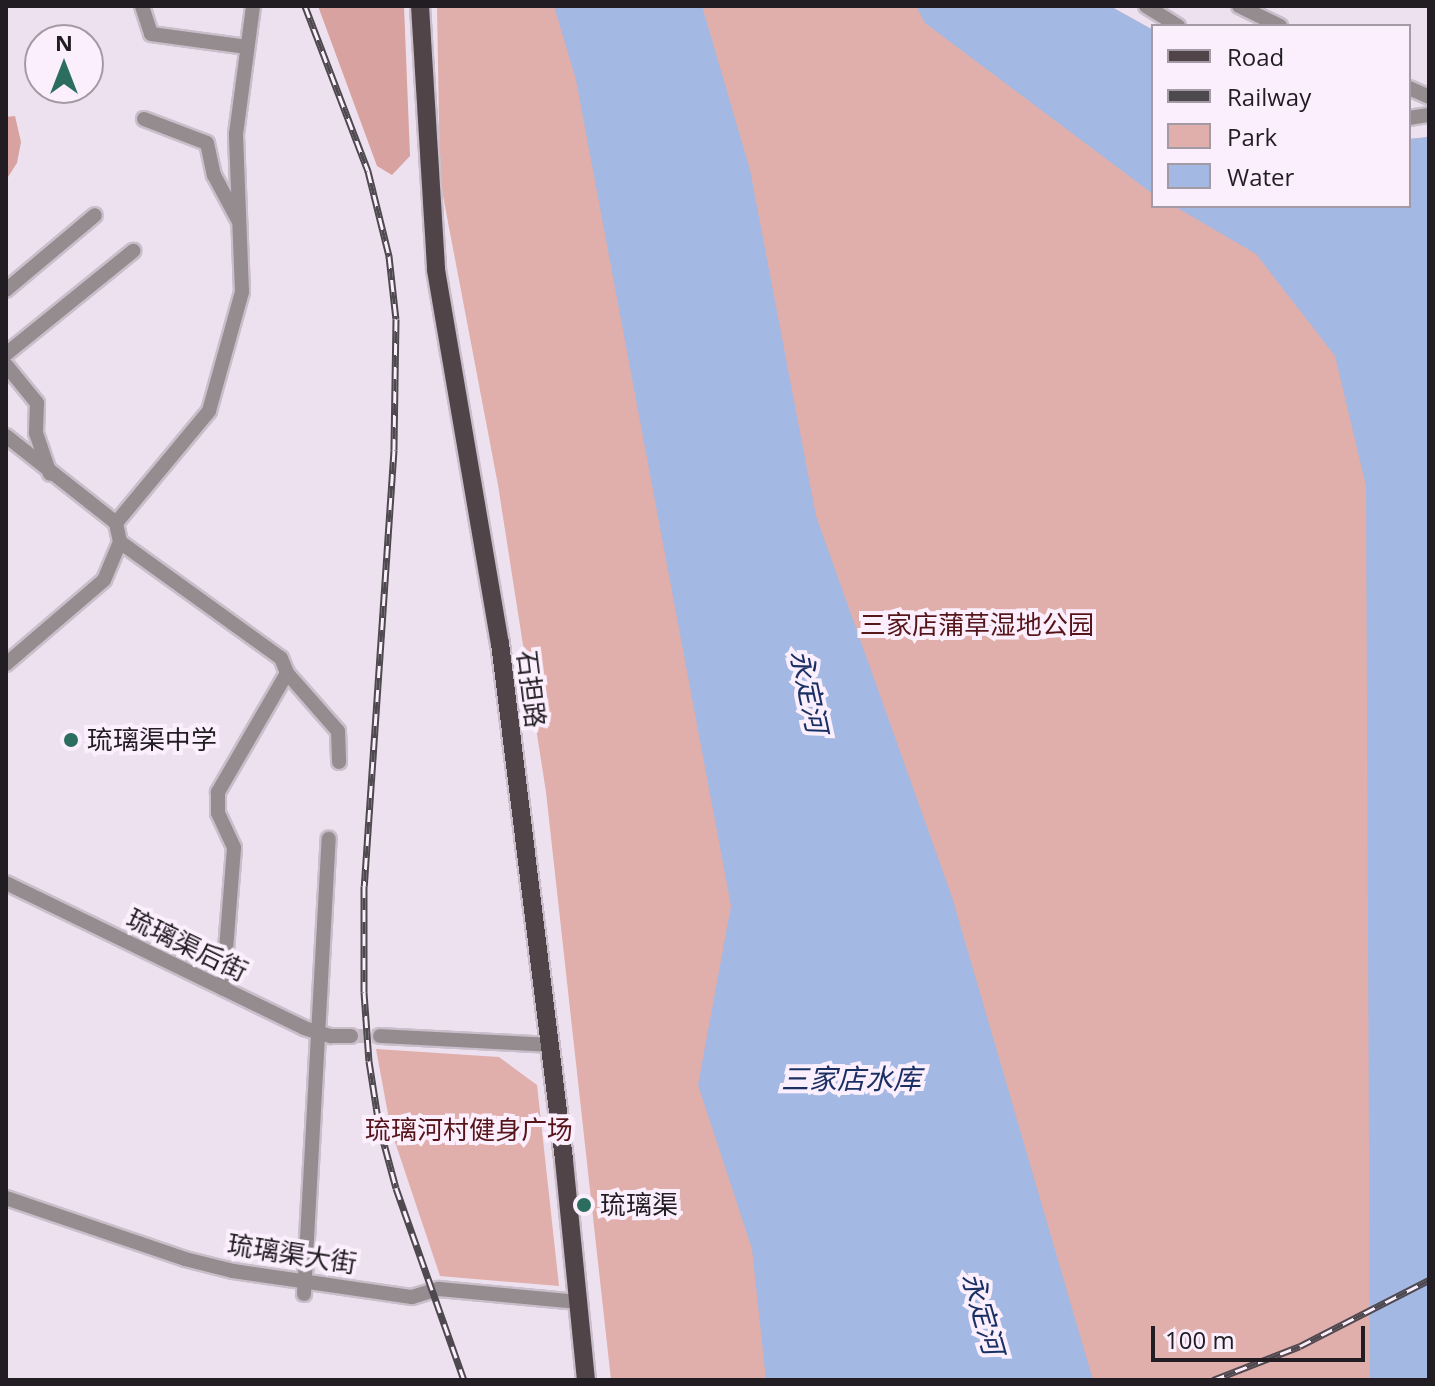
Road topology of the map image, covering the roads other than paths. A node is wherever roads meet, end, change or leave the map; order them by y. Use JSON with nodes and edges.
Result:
{"nodes":[{"id":1,"x":142,"y":6,"type":"edge"},
{"id":2,"x":253,"y":6,"type":"edge"},
{"id":3,"x":420,"y":6,"type":"edge"},
{"id":4,"x":1146,"y":6,"type":"edge"},
{"id":5,"x":1239,"y":6,"type":"edge"},
{"id":6,"x":1175,"y":24,"type":"edge"},
{"id":7,"x":1276,"y":24,"type":"edge"},
{"id":8,"x":247,"y":47,"type":"junction"},
{"id":9,"x":144,"y":119,"type":"dead end"},
{"id":10,"x":95,"y":215,"type":"dead end"},
{"id":11,"x":239,"y":222,"type":"junction"},
{"id":12,"x":133,"y":251,"type":"dead end"},
{"id":13,"x":6,"y":290,"type":"edge"},
{"id":14,"x":6,"y":354,"type":"edge"},
{"id":15,"x":6,"y":365,"type":"edge"},
{"id":16,"x":6,"y":436,"type":"edge"},
{"id":17,"x":50,"y":474,"type":"junction"},
{"id":18,"x":116,"y":523,"type":"junction"},
{"id":19,"x":120,"y":542,"type":"junction"},
{"id":20,"x":6,"y":664,"type":"edge"},
{"id":21,"x":287,"y":673,"type":"junction"},
{"id":22,"x":339,"y":762,"type":"dead end"},
{"id":23,"x":329,"y":839,"type":"dead end"},
{"id":24,"x":6,"y":883,"type":"edge"},
{"id":25,"x":223,"y":989,"type":"junction"},
{"id":26,"x":317,"y":1032,"type":"junction"},
{"id":27,"x":351,"y":1036,"type":"tunnel mouth"},
{"id":28,"x":380,"y":1036,"type":"tunnel mouth"},
{"id":29,"x":550,"y":1045,"type":"junction"},
{"id":30,"x":6,"y":1198,"type":"edge"},
{"id":31,"x":305,"y":1288,"type":"junction"},
{"id":32,"x":578,"y":1302,"type":"junction"},
{"id":33,"x":586,"y":1380,"type":"edge"}],
"edges":[{"from":1,"to":8,"type":"street"},
{"from":2,"to":8,"type":"street"},
{"from":3,"to":29,"type":"main road","name":"石担路"},
{"from":4,"to":6,"type":"street"},
{"from":5,"to":7,"type":"street"},
{"from":8,"to":11,"type":"street"},
{"from":9,"to":11,"type":"street"},
{"from":10,"to":13,"type":"street"},
{"from":11,"to":18,"type":"street"},
{"from":12,"to":14,"type":"street"},
{"from":15,"to":17,"type":"street"},
{"from":16,"to":17,"type":"street"},
{"from":17,"to":18,"type":"street"},
{"from":18,"to":19,"type":"street"},
{"from":19,"to":20,"type":"street"},
{"from":19,"to":21,"type":"street"},
{"from":21,"to":22,"type":"street"},
{"from":21,"to":25,"type":"street"},
{"from":23,"to":26,"type":"street"},
{"from":24,"to":25,"type":"street","name":"琉璃渠后街"},
{"from":25,"to":26,"type":"street","name":"琉璃渠后街"},
{"from":26,"to":27,"type":"street","name":"琉璃渠后街"},
{"from":26,"to":31,"type":"street"},
{"from":28,"to":29,"type":"street"},
{"from":29,"to":32,"type":"main road","name":"石担路"},
{"from":30,"to":31,"type":"street","name":"琉璃渠大街"},
{"from":31,"to":32,"type":"street","name":"琉璃渠大街"},
{"from":32,"to":33,"type":"main road","name":"石担路"}]}
